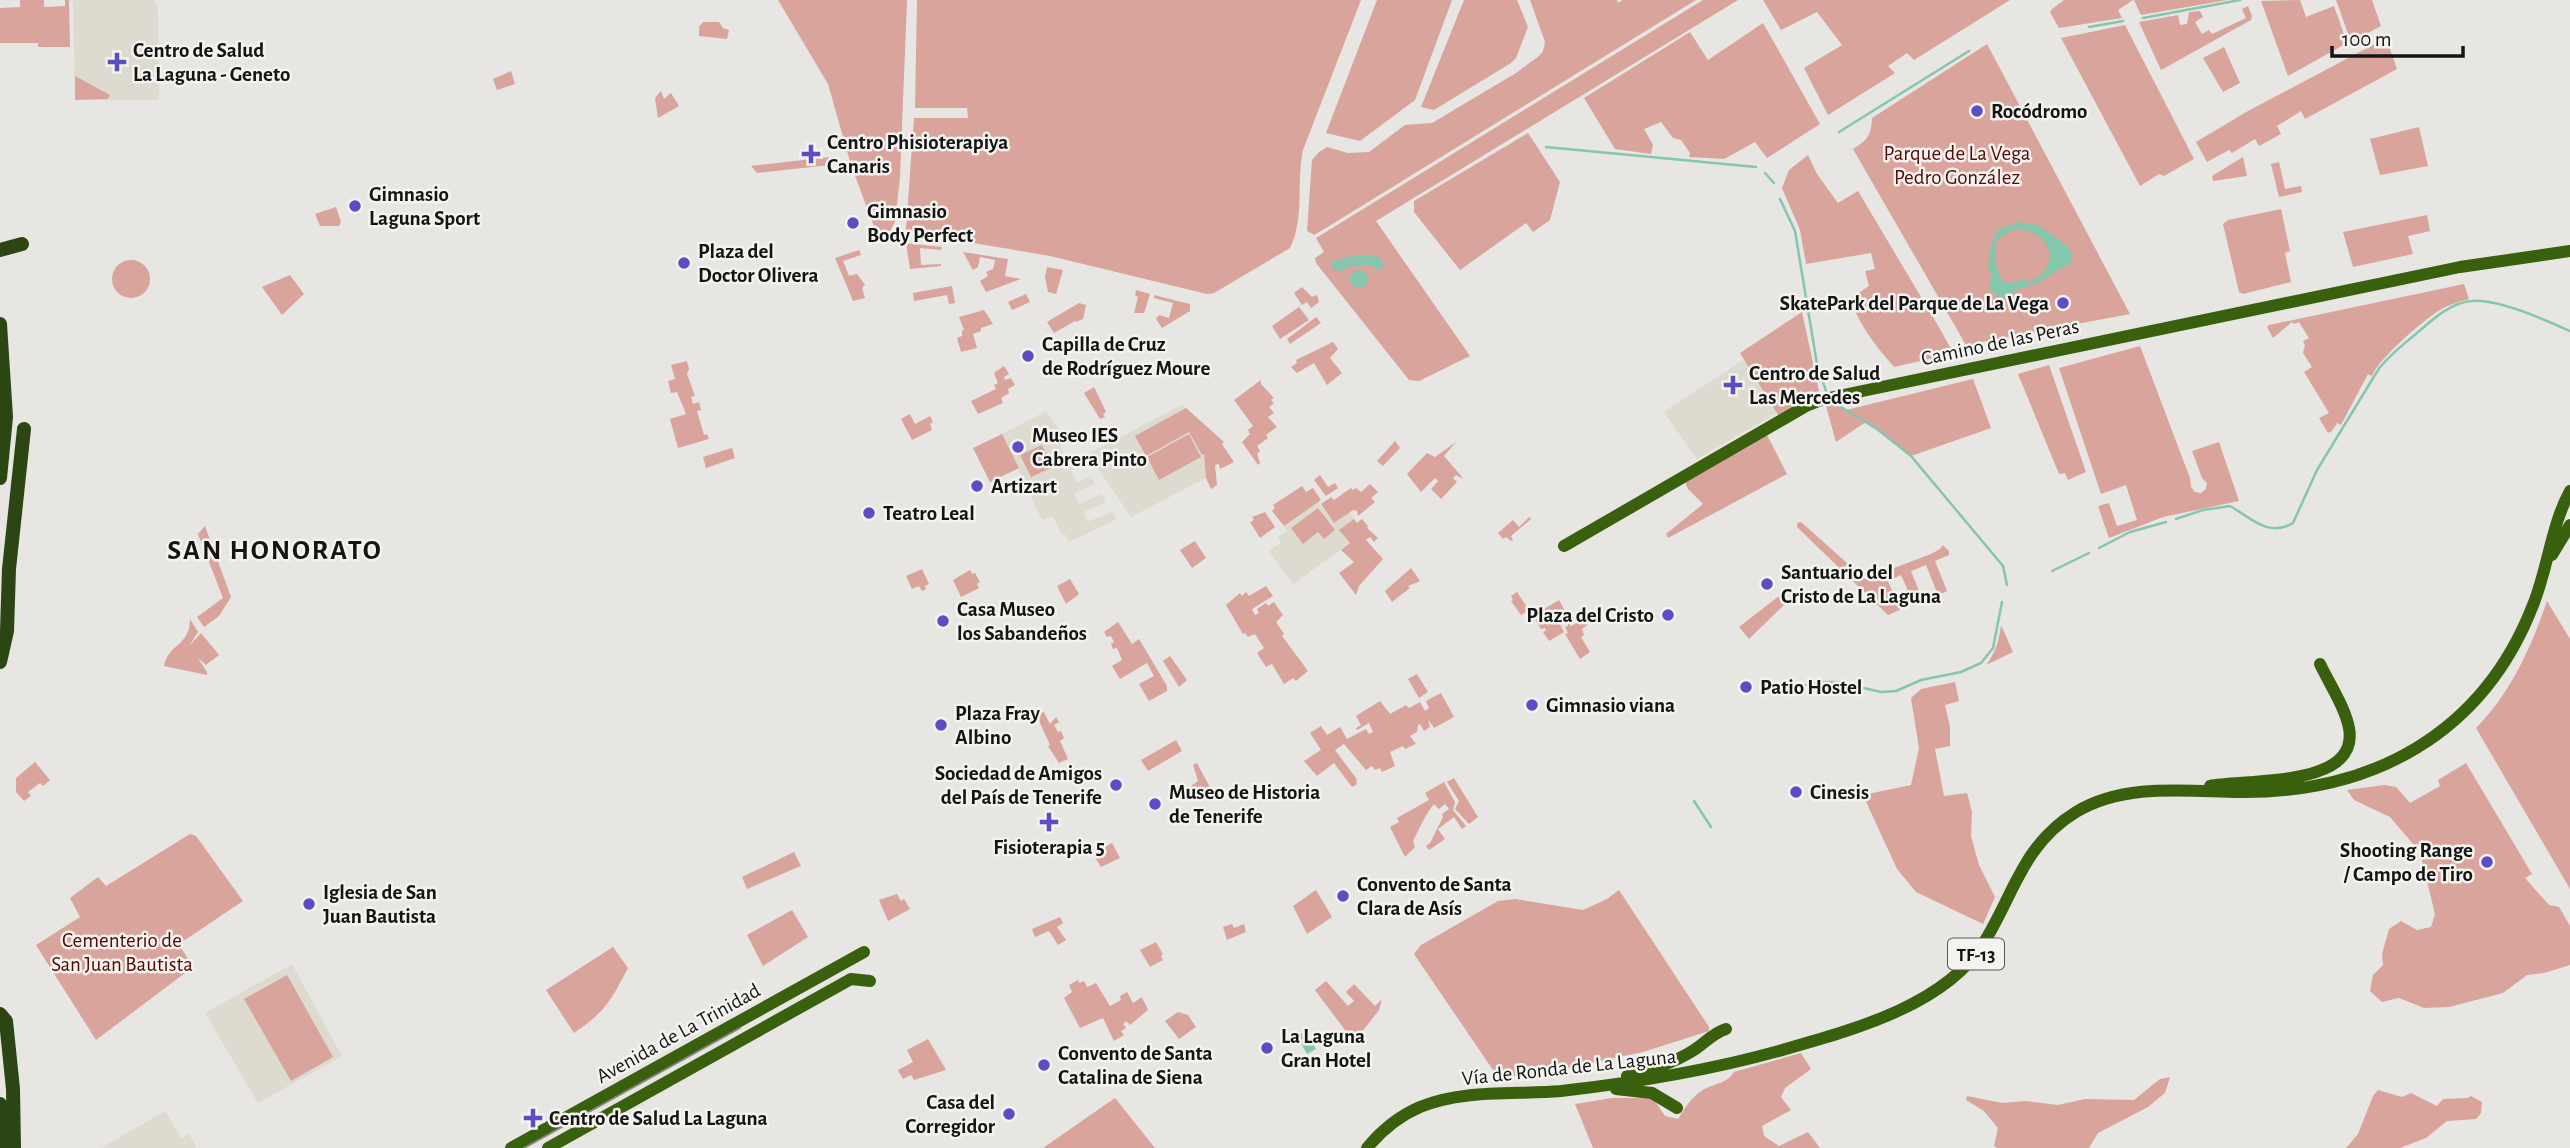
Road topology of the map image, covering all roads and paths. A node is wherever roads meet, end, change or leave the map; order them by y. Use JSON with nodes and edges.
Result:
{"nodes":[{"id":1,"x":22,"y":244,"type":"dead end"},
{"id":2,"x":0,"y":250,"type":"edge"},
{"id":3,"x":2570,"y":251,"type":"edge"},
{"id":4,"x":0,"y":324,"type":"edge"},
{"id":5,"x":24,"y":429,"type":"dead end"},
{"id":6,"x":0,"y":478,"type":"edge"},
{"id":7,"x":2570,"y":491,"type":"edge"},
{"id":8,"x":2570,"y":526,"type":"edge"},
{"id":9,"x":1564,"y":546,"type":"dead end"},
{"id":10,"x":2548,"y":561,"type":"junction"},
{"id":11,"x":0,"y":662,"type":"edge"},
{"id":12,"x":2320,"y":664,"type":"dead end"},
{"id":13,"x":2184,"y":791,"type":"junction"},
{"id":14,"x":864,"y":952,"type":"dead end"},
{"id":15,"x":845,"y":964,"type":"junction"},
{"id":16,"x":851,"y":979,"type":"junction"},
{"id":17,"x":870,"y":981,"type":"dead end"},
{"id":18,"x":0,"y":1013,"type":"edge"},
{"id":19,"x":1726,"y":1029,"type":"dead end"},
{"id":20,"x":1602,"y":1086,"type":"junction"},
{"id":21,"x":0,"y":1104,"type":"edge"},
{"id":22,"x":1677,"y":1108,"type":"dead end"},
{"id":23,"x":14,"y":1144,"type":"edge"},
{"id":24,"x":0,"y":1148,"type":"edge"},
{"id":25,"x":511,"y":1148,"type":"edge"},
{"id":26,"x":548,"y":1148,"type":"edge"},
{"id":27,"x":1367,"y":1148,"type":"edge"}],
"edges":[{"from":1,"to":2,"type":"highway"},
{"from":3,"to":9,"type":"main road","name":"Camino de las Peras"},
{"from":4,"to":6,"type":"highway"},
{"from":5,"to":11,"type":"highway"},
{"from":7,"to":10,"type":"main road","name":"Vía de Ronda de La Laguna","number":"TF-13"},
{"from":8,"to":10,"type":"main road"},
{"from":10,"to":13,"type":"main road","name":"Vía de Ronda de La Laguna","number":"TF-13"},
{"from":12,"to":13,"type":"main road"},
{"from":13,"to":20,"type":"main road","name":"Vía de Ronda de La Laguna","number":"TF-13"},
{"from":14,"to":15,"type":"main road","name":"Avenida de La Trinidad"},
{"from":15,"to":16,"type":"main road"},
{"from":15,"to":25,"type":"main road","name":"Avenida de La Trinidad"},
{"from":16,"to":17,"type":"main road"},
{"from":16,"to":26,"type":"main road","name":"Avenida de La Trinidad"},
{"from":18,"to":23,"type":"highway"},
{"from":19,"to":20,"type":"main road"},
{"from":20,"to":22,"type":"main road"},
{"from":20,"to":27,"type":"main road","name":"Vía de Ronda de La Laguna","number":"TF-13"},
{"from":21,"to":24,"type":"highway"}]}
